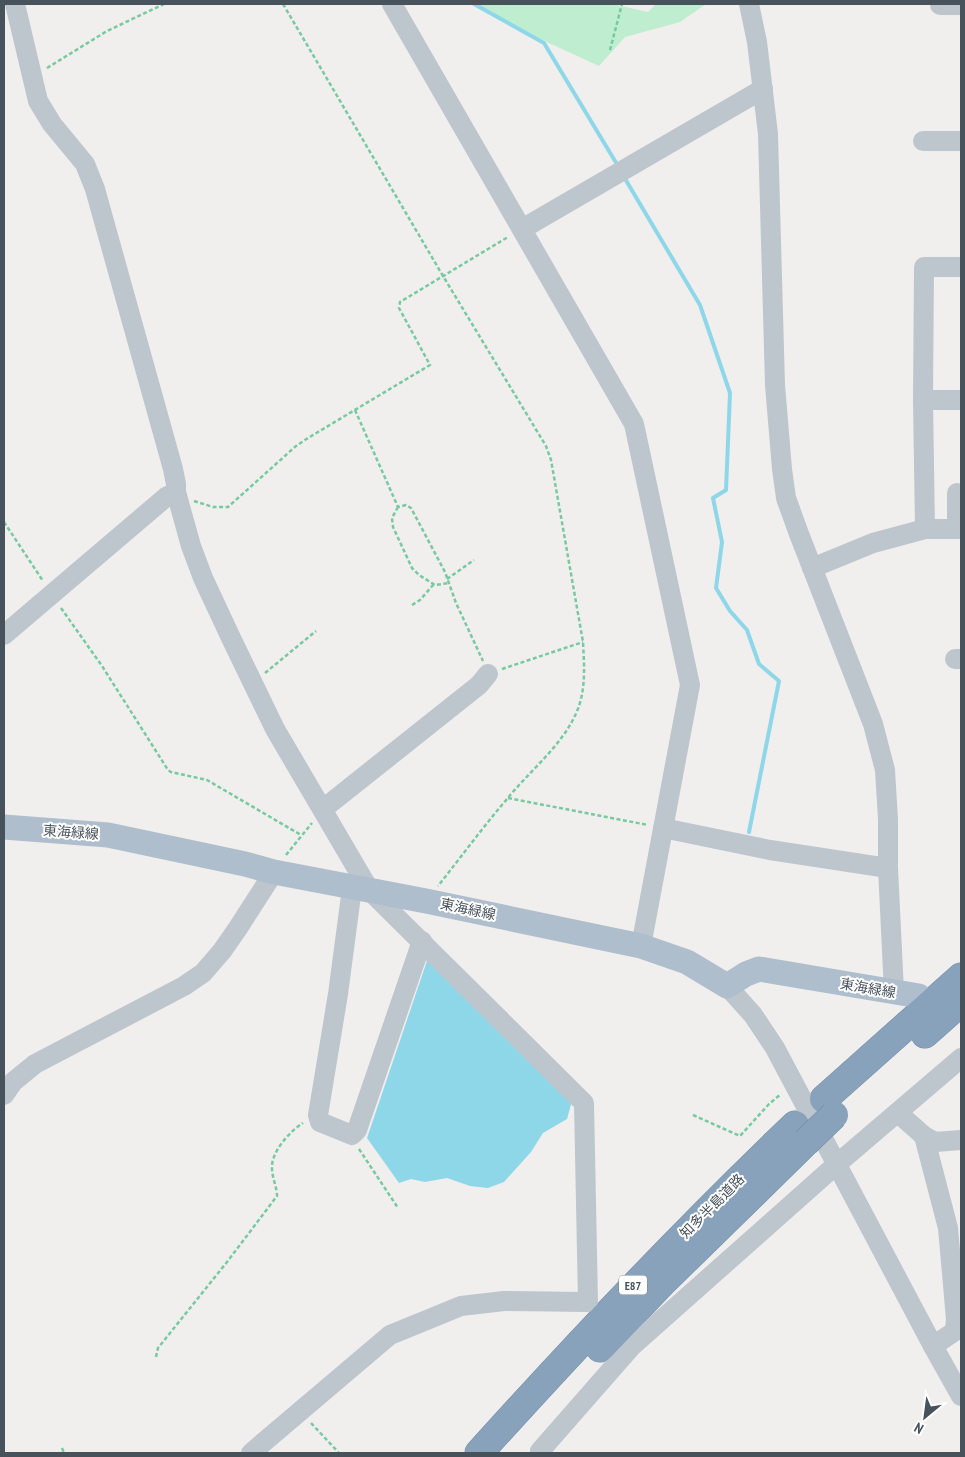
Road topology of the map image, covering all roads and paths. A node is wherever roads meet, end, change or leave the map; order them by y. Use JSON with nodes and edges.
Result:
{"nodes":[{"id":1,"x":15,"y":4,"type":"edge"},
{"id":2,"x":164,"y":4,"type":"edge"},
{"id":3,"x":283,"y":4,"type":"edge"},
{"id":4,"x":392,"y":4,"type":"edge"},
{"id":5,"x":622,"y":4,"type":"edge"},
{"id":6,"x":749,"y":4,"type":"edge"},
{"id":7,"x":940,"y":4,"type":"edge"},
{"id":8,"x":961,"y":5,"type":"edge"},
{"id":9,"x":610,"y":50,"type":"dead end"},
{"id":10,"x":33,"y":77,"type":"junction"},
{"id":11,"x":763,"y":89,"type":"junction"},
{"id":12,"x":923,"y":141,"type":"dead end"},
{"id":13,"x":961,"y":141,"type":"edge"},
{"id":14,"x":522,"y":229,"type":"junction"},
{"id":15,"x":961,"y":267,"type":"edge"},
{"id":16,"x":443,"y":276,"type":"junction"},
{"id":17,"x":923,"y":400,"type":"junction"},
{"id":18,"x":961,"y":400,"type":"edge"},
{"id":19,"x":355,"y":410,"type":"junction"},
{"id":20,"x":176,"y":492,"type":"junction"},
{"id":21,"x":957,"y":493,"type":"dead end"},
{"id":22,"x":398,"y":507,"type":"junction"},
{"id":23,"x":4,"y":522,"type":"edge"},
{"id":24,"x":925,"y":529,"type":"junction"},
{"id":25,"x":959,"y":529,"type":"edge"},
{"id":26,"x":474,"y":560,"type":"dead end"},
{"id":27,"x":812,"y":568,"type":"junction"},
{"id":28,"x":447,"y":579,"type":"junction"},
{"id":29,"x":449,"y":583,"type":"junction"},
{"id":30,"x":434,"y":584,"type":"junction"},
{"id":31,"x":51,"y":595,"type":"junction"},
{"id":32,"x":412,"y":605,"type":"dead end"},
{"id":33,"x":316,"y":631,"type":"dead end"},
{"id":34,"x":4,"y":635,"type":"edge"},
{"id":35,"x":583,"y":642,"type":"junction"},
{"id":36,"x":488,"y":674,"type":"junction"},
{"id":37,"x":253,"y":683,"type":"junction"},
{"id":38,"x":508,"y":798,"type":"junction"},
{"id":39,"x":324,"y":811,"type":"junction"},
{"id":40,"x":4,"y":827,"type":"edge"},
{"id":41,"x":663,"y":828,"type":"junction"},
{"id":42,"x":301,"y":835,"type":"junction"},
{"id":43,"x":888,"y":868,"type":"junction"},
{"id":44,"x":274,"y":872,"type":"junction"},
{"id":45,"x":361,"y":889,"type":"junction"},
{"id":46,"x":426,"y":900,"type":"junction"},
{"id":47,"x":422,"y":941,"type":"junction"},
{"id":48,"x":641,"y":946,"type":"junction"},
{"id":49,"x":961,"y":977,"type":"edge"},
{"id":50,"x":727,"y":986,"type":"junction"},
{"id":51,"x":894,"y":992,"type":"junction"},
{"id":52,"x":919,"y":996,"type":"dead end"},
{"id":53,"x":961,"y":1002,"type":"edge"},
{"id":54,"x":961,"y":1058,"type":"edge"},
{"id":55,"x":794,"y":1083,"type":"junction"},
{"id":56,"x":4,"y":1095,"type":"edge"},
{"id":57,"x":829,"y":1107,"type":"junction"},
{"id":58,"x":898,"y":1113,"type":"junction"},
{"id":59,"x":318,"y":1115,"type":"junction"},
{"id":60,"x":693,"y":1115,"type":"dead end"},
{"id":61,"x":801,"y":1134,"type":"junction"},
{"id":62,"x":352,"y":1135,"type":"junction"},
{"id":63,"x":924,"y":1136,"type":"junction"},
{"id":64,"x":961,"y":1140,"type":"edge"},
{"id":65,"x":837,"y":1164,"type":"junction"},
{"id":66,"x":398,"y":1208,"type":"dead end"},
{"id":67,"x":932,"y":1346,"type":"junction"},
{"id":68,"x":156,"y":1357,"type":"dead end"},
{"id":69,"x":961,"y":1396,"type":"edge"},
{"id":70,"x":302,"y":1410,"type":"junction"},
{"id":71,"x":62,"y":1448,"type":"dead end"},
{"id":72,"x":64,"y":1453,"type":"edge"},
{"id":73,"x":251,"y":1453,"type":"edge"},
{"id":74,"x":339,"y":1453,"type":"edge"},
{"id":75,"x":479,"y":1453,"type":"edge"},
{"id":76,"x":505,"y":1453,"type":"edge"},
{"id":77,"x":541,"y":1453,"type":"edge"}],
"edges":[{"from":1,"to":10,"type":"street"},
{"from":2,"to":10,"type":"path"},
{"from":3,"to":16,"type":"path"},
{"from":4,"to":14,"type":"street"},
{"from":5,"to":9,"type":"path"},
{"from":6,"to":11,"type":"street"},
{"from":7,"to":8,"type":"street"},
{"from":10,"to":20,"type":"street"},
{"from":11,"to":14,"type":"street"},
{"from":11,"to":27,"type":"street"},
{"from":12,"to":13,"type":"street"},
{"from":14,"to":16,"type":"path"},
{"from":14,"to":41,"type":"street"},
{"from":15,"to":17,"type":"street"},
{"from":16,"to":19,"type":"path"},
{"from":16,"to":35,"type":"path"},
{"from":17,"to":18,"type":"street"},
{"from":17,"to":24,"type":"street"},
{"from":19,"to":20,"type":"path"},
{"from":19,"to":22,"type":"path"},
{"from":20,"to":31,"type":"street"},
{"from":20,"to":37,"type":"street"},
{"from":21,"to":25,"type":"street"},
{"from":22,"to":28,"type":"path"},
{"from":22,"to":30,"type":"path"},
{"from":23,"to":31,"type":"path"},
{"from":24,"to":25,"type":"street"},
{"from":24,"to":27,"type":"street"},
{"from":26,"to":28,"type":"path"},
{"from":27,"to":43,"type":"street"},
{"from":28,"to":29,"type":"path"},
{"from":29,"to":30,"type":"path"},
{"from":29,"to":36,"type":"path"},
{"from":30,"to":32,"type":"path"},
{"from":31,"to":34,"type":"street"},
{"from":31,"to":42,"type":"path"},
{"from":33,"to":37,"type":"path"},
{"from":35,"to":36,"type":"path"},
{"from":35,"to":38,"type":"path"},
{"from":36,"to":39,"type":"street"},
{"from":37,"to":39,"type":"street"},
{"from":38,"to":41,"type":"path"},
{"from":38,"to":46,"type":"path"},
{"from":39,"to":42,"type":"path"},
{"from":39,"to":45,"type":"street"},
{"from":40,"to":44,"type":"main road","name":"東海緑線"},
{"from":41,"to":43,"type":"street"},
{"from":41,"to":48,"type":"street"},
{"from":42,"to":44,"type":"path"},
{"from":43,"to":51,"type":"street"},
{"from":44,"to":45,"type":"main road","name":"東海緑線"},
{"from":44,"to":56,"type":"street"},
{"from":45,"to":46,"type":"main road","name":"東海緑線"},
{"from":45,"to":47,"type":"street"},
{"from":45,"to":59,"type":"street"},
{"from":46,"to":48,"type":"main road","name":"東海緑線"},
{"from":47,"to":62,"type":"street"},
{"from":47,"to":70,"type":"street"},
{"from":48,"to":50,"type":"main road","name":"東海緑線"},
{"from":49,"to":57,"type":"highway","name":"知多半島道路","number":"E87"},
{"from":50,"to":51,"type":"main road","name":"東海緑線"},
{"from":50,"to":55,"type":"street"},
{"from":51,"to":52,"type":"main road","name":"東海緑線"},
{"from":53,"to":57,"type":"highway","name":"知多半島道路","number":"E87"},
{"from":54,"to":58,"type":"street"},
{"from":55,"to":60,"type":"path"},
{"from":55,"to":65,"type":"street"},
{"from":57,"to":61,"type":"highway","name":"知多半島道路","number":"E87","bridge":true},
{"from":58,"to":63,"type":"street"},
{"from":58,"to":65,"type":"street"},
{"from":59,"to":62,"type":"street"},
{"from":59,"to":68,"type":"path"},
{"from":61,"to":75,"type":"highway","name":"知多半島道路","number":"E87"},
{"from":61,"to":76,"type":"highway","name":"知多半島道路","number":"E87"},
{"from":62,"to":66,"type":"path"},
{"from":63,"to":64,"type":"street"},
{"from":63,"to":67,"type":"street"},
{"from":65,"to":67,"type":"street"},
{"from":65,"to":77,"type":"street"},
{"from":67,"to":69,"type":"street"},
{"from":70,"to":73,"type":"street"},
{"from":70,"to":74,"type":"path"},
{"from":71,"to":72,"type":"path"}]}
